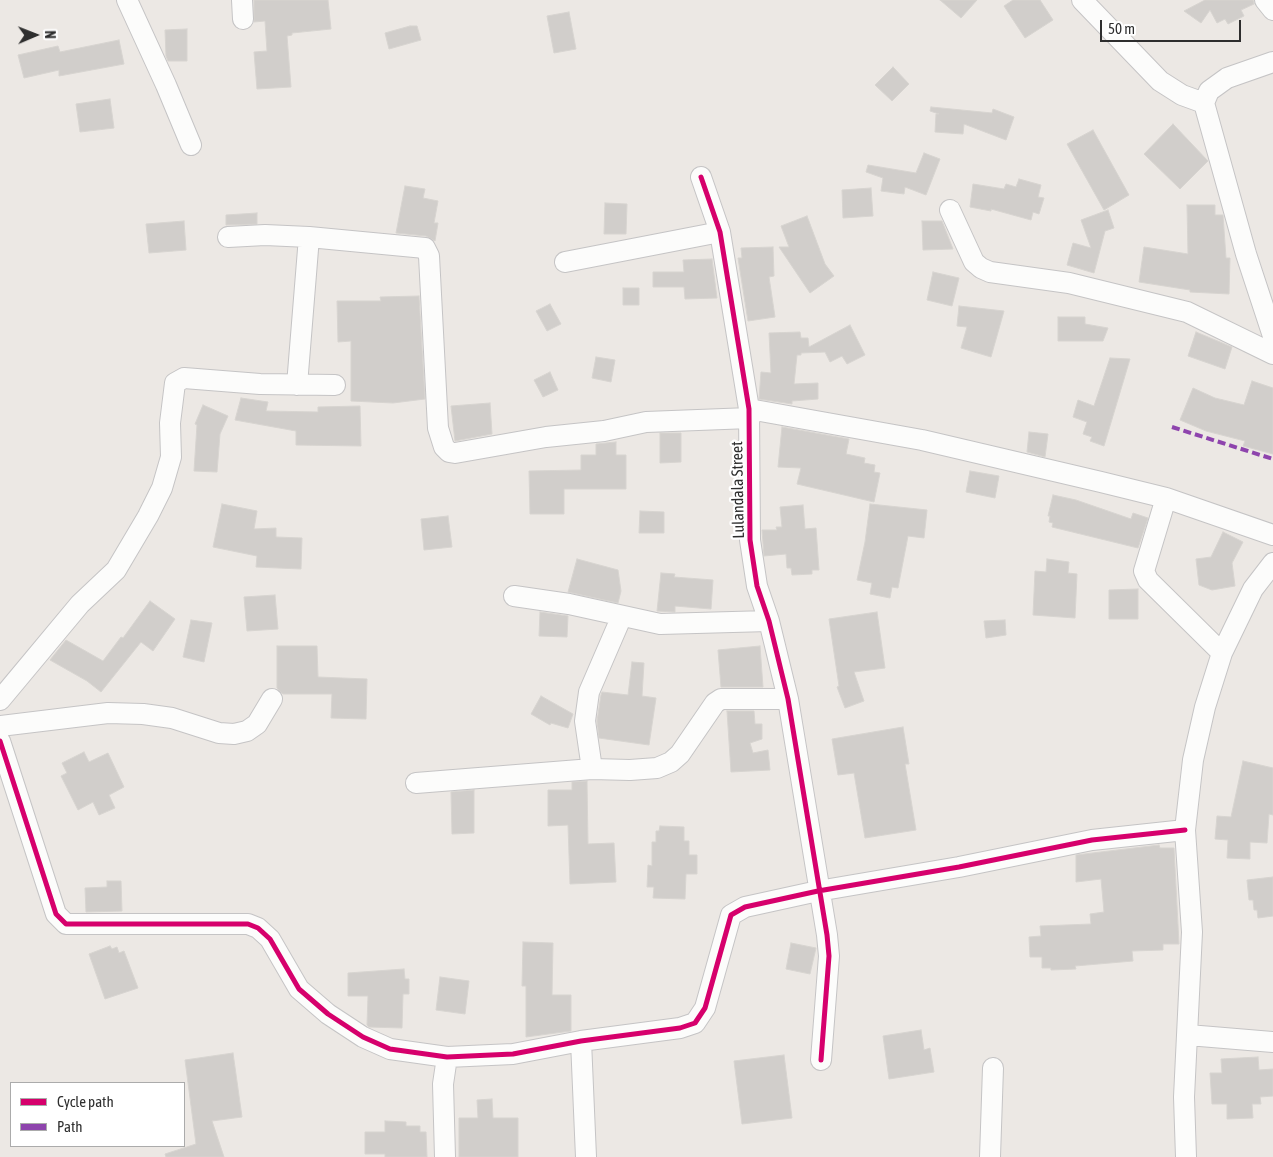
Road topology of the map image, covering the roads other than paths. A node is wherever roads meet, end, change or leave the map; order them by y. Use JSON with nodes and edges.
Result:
{"nodes":[{"id":1,"x":127,"y":0,"type":"edge"},
{"id":2,"x":1082,"y":0,"type":"edge"},
{"id":3,"x":1265,"y":0,"type":"edge"},
{"id":4,"x":1273,"y":10,"type":"edge"},
{"id":5,"x":1273,"y":62,"type":"edge"},
{"id":6,"x":1204,"y":103,"type":"junction"},
{"id":7,"x":191,"y":145,"type":"dead end"},
{"id":8,"x":701,"y":177,"type":"dead end"},
{"id":9,"x":950,"y":210,"type":"dead end"},
{"id":10,"x":720,"y":232,"type":"junction"},
{"id":11,"x":228,"y":237,"type":"dead end"},
{"id":12,"x":309,"y":237,"type":"junction"},
{"id":13,"x":565,"y":262,"type":"dead end"},
{"id":14,"x":1273,"y":336,"type":"edge"},
{"id":15,"x":1273,"y":354,"type":"edge"},
{"id":16,"x":297,"y":384,"type":"junction"},
{"id":17,"x":335,"y":385,"type":"dead end"},
{"id":18,"x":749,"y":414,"type":"junction"},
{"id":19,"x":1166,"y":498,"type":"junction"},
{"id":20,"x":1273,"y":534,"type":"edge"},
{"id":21,"x":1273,"y":563,"type":"edge"},
{"id":22,"x":514,"y":596,"type":"dead end"},
{"id":23,"x":621,"y":618,"type":"junction"},
{"id":24,"x":769,"y":621,"type":"junction"},
{"id":25,"x":1222,"y":653,"type":"junction"},
{"id":26,"x":272,"y":699,"type":"dead end"},
{"id":27,"x":788,"y":699,"type":"junction"},
{"id":28,"x":0,"y":700,"type":"edge"},
{"id":29,"x":0,"y":726,"type":"edge"},
{"id":30,"x":0,"y":741,"type":"edge"},
{"id":31,"x":592,"y":769,"type":"junction"},
{"id":32,"x":416,"y":783,"type":"dead end"},
{"id":33,"x":1185,"y":830,"type":"junction"},
{"id":34,"x":818,"y":890,"type":"junction"},
{"id":35,"x":1188,"y":1035,"type":"junction"},
{"id":36,"x":581,"y":1041,"type":"junction"},
{"id":37,"x":1273,"y":1042,"type":"edge"},
{"id":38,"x":447,"y":1057,"type":"junction"},
{"id":39,"x":821,"y":1060,"type":"dead end"},
{"id":40,"x":993,"y":1068,"type":"dead end"},
{"id":41,"x":445,"y":1157,"type":"edge"},
{"id":42,"x":586,"y":1157,"type":"edge"},
{"id":43,"x":990,"y":1157,"type":"edge"},
{"id":44,"x":1186,"y":1157,"type":"edge"}],
"edges":[{"from":1,"to":7,"type":"street"},
{"from":2,"to":6,"type":"street"},
{"from":3,"to":4,"type":"street"},
{"from":5,"to":6,"type":"street"},
{"from":6,"to":14,"type":"street"},
{"from":8,"to":10,"type":"street","name":"Lulandala Street"},
{"from":9,"to":15,"type":"street"},
{"from":10,"to":13,"type":"street"},
{"from":10,"to":18,"type":"street","name":"Lulandala Street"},
{"from":11,"to":12,"type":"street"},
{"from":12,"to":16,"type":"street"},
{"from":12,"to":18,"type":"street"},
{"from":16,"to":17,"type":"street"},
{"from":16,"to":28,"type":"street"},
{"from":18,"to":19,"type":"street"},
{"from":18,"to":24,"type":"street","name":"Lulandala Street"},
{"from":19,"to":20,"type":"street"},
{"from":19,"to":25,"type":"street"},
{"from":21,"to":25,"type":"street"},
{"from":22,"to":23,"type":"street"},
{"from":23,"to":24,"type":"street"},
{"from":23,"to":31,"type":"street"},
{"from":24,"to":27,"type":"street","name":"Lulandala Street"},
{"from":25,"to":33,"type":"street"},
{"from":26,"to":29,"type":"street"},
{"from":27,"to":31,"type":"street"},
{"from":27,"to":34,"type":"street","name":"Lulandala Street"},
{"from":30,"to":38,"type":"street"},
{"from":31,"to":32,"type":"street"},
{"from":33,"to":34,"type":"street"},
{"from":33,"to":35,"type":"street"},
{"from":34,"to":36,"type":"street"},
{"from":34,"to":39,"type":"street","name":"Lulandala Street"},
{"from":35,"to":37,"type":"street"},
{"from":35,"to":44,"type":"street"},
{"from":36,"to":38,"type":"street"},
{"from":36,"to":42,"type":"street"},
{"from":38,"to":41,"type":"street"},
{"from":40,"to":43,"type":"street"}]}
